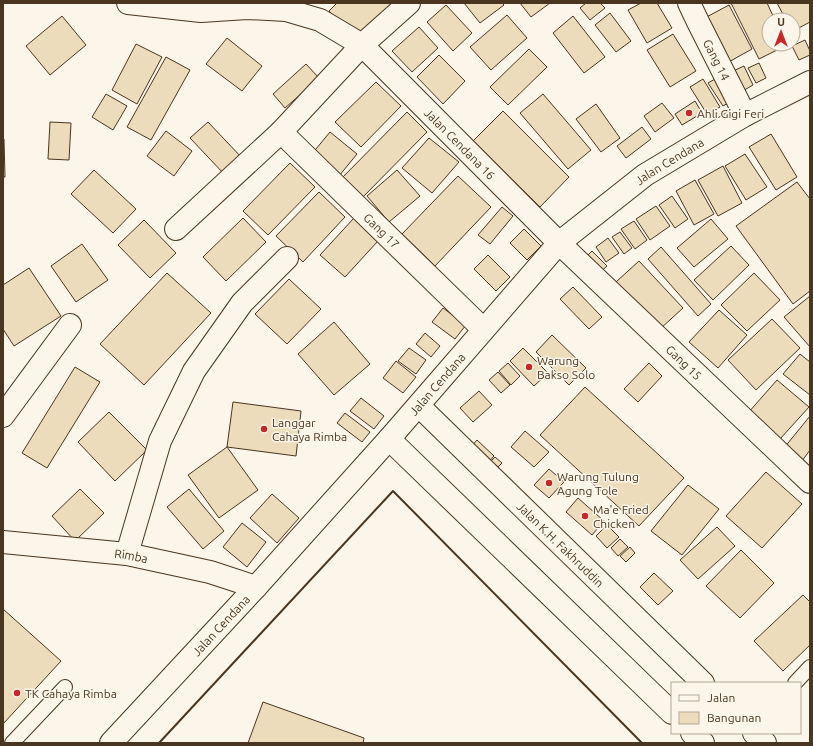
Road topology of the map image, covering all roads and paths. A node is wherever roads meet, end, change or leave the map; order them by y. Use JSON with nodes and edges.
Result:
{"nodes":[{"id":1,"x":128,"y":3,"type":"edge"},
{"id":2,"x":409,"y":3,"type":"edge"},
{"id":3,"x":689,"y":3,"type":"edge"},
{"id":4,"x":249,"y":6,"type":"edge"},
{"id":5,"x":199,"y":7,"type":"edge"},
{"id":6,"x":362,"y":45,"type":"junction"},
{"id":7,"x":810,"y":82,"type":"edge"},
{"id":8,"x":745,"y":115,"type":"junction"},
{"id":9,"x":281,"y":132,"type":"junction"},
{"id":10,"x":176,"y":230,"type":"dead end"},
{"id":11,"x":559,"y":242,"type":"junction"},
{"id":12,"x":287,"y":258,"type":"dead end"},
{"id":13,"x":70,"y":325,"type":"dead end"},
{"id":14,"x":483,"y":329,"type":"junction"},
{"id":15,"x":419,"y":406,"type":"junction"},
{"id":16,"x":3,"y":416,"type":"edge"},
{"id":17,"x":389,"y":439,"type":"junction"},
{"id":18,"x":810,"y":482,"type":"edge"},
{"id":19,"x":3,"y":542,"type":"edge"},
{"id":20,"x":127,"y":554,"type":"junction"},
{"id":21,"x":256,"y":587,"type":"junction"},
{"id":22,"x":810,"y":667,"type":"edge"},
{"id":23,"x":702,"y":682,"type":"edge"},
{"id":24,"x":796,"y":682,"type":"edge"},
{"id":25,"x":65,"y":687,"type":"dead end"},
{"id":26,"x":671,"y":712,"type":"edge"},
{"id":27,"x":693,"y":734,"type":"edge"},
{"id":28,"x":755,"y":734,"type":"edge"},
{"id":29,"x":12,"y":743,"type":"edge"},
{"id":30,"x":111,"y":743,"type":"edge"},
{"id":31,"x":703,"y":743,"type":"edge"},
{"id":32,"x":765,"y":743,"type":"edge"}],
"edges":[{"from":1,"to":5,"type":"street","name":"Jalan Cendana 16"},
{"from":2,"to":6,"type":"street"},
{"from":3,"to":8,"type":"street","name":"Gang 14"},
{"from":4,"to":5,"type":"street","name":"Jalan Cendana 16"},
{"from":4,"to":6,"type":"street","name":"Jalan Cendana 16"},
{"from":6,"to":9,"type":"street"},
{"from":6,"to":11,"type":"street","name":"Jalan Cendana 16"},
{"from":7,"to":8,"type":"street","name":"Jalan Cendana"},
{"from":8,"to":11,"type":"street","name":"Jalan Cendana"},
{"from":9,"to":10,"type":"street"},
{"from":9,"to":14,"type":"street","name":"Gang 17"},
{"from":11,"to":14,"type":"street","name":"Jalan Cendana"},
{"from":11,"to":18,"type":"street","name":"Gang 15"},
{"from":12,"to":20,"type":"street"},
{"from":13,"to":16,"type":"street"},
{"from":14,"to":15,"type":"street","name":"Jalan Cendana"},
{"from":15,"to":17,"type":"street","name":"Jalan Cendana"},
{"from":15,"to":23,"type":"street","name":"Jalan K.H. Fakhruddin"},
{"from":17,"to":21,"type":"street","name":"Jalan Cendana"},
{"from":17,"to":26,"type":"street"},
{"from":19,"to":20,"type":"street","name":"Rimba"},
{"from":20,"to":21,"type":"street","name":"Rimba"},
{"from":21,"to":30,"type":"street","name":"Jalan Cendana"},
{"from":22,"to":24,"type":"lane"},
{"from":25,"to":29,"type":"lane"},
{"from":27,"to":31,"type":"street"},
{"from":28,"to":32,"type":"street"}]}
